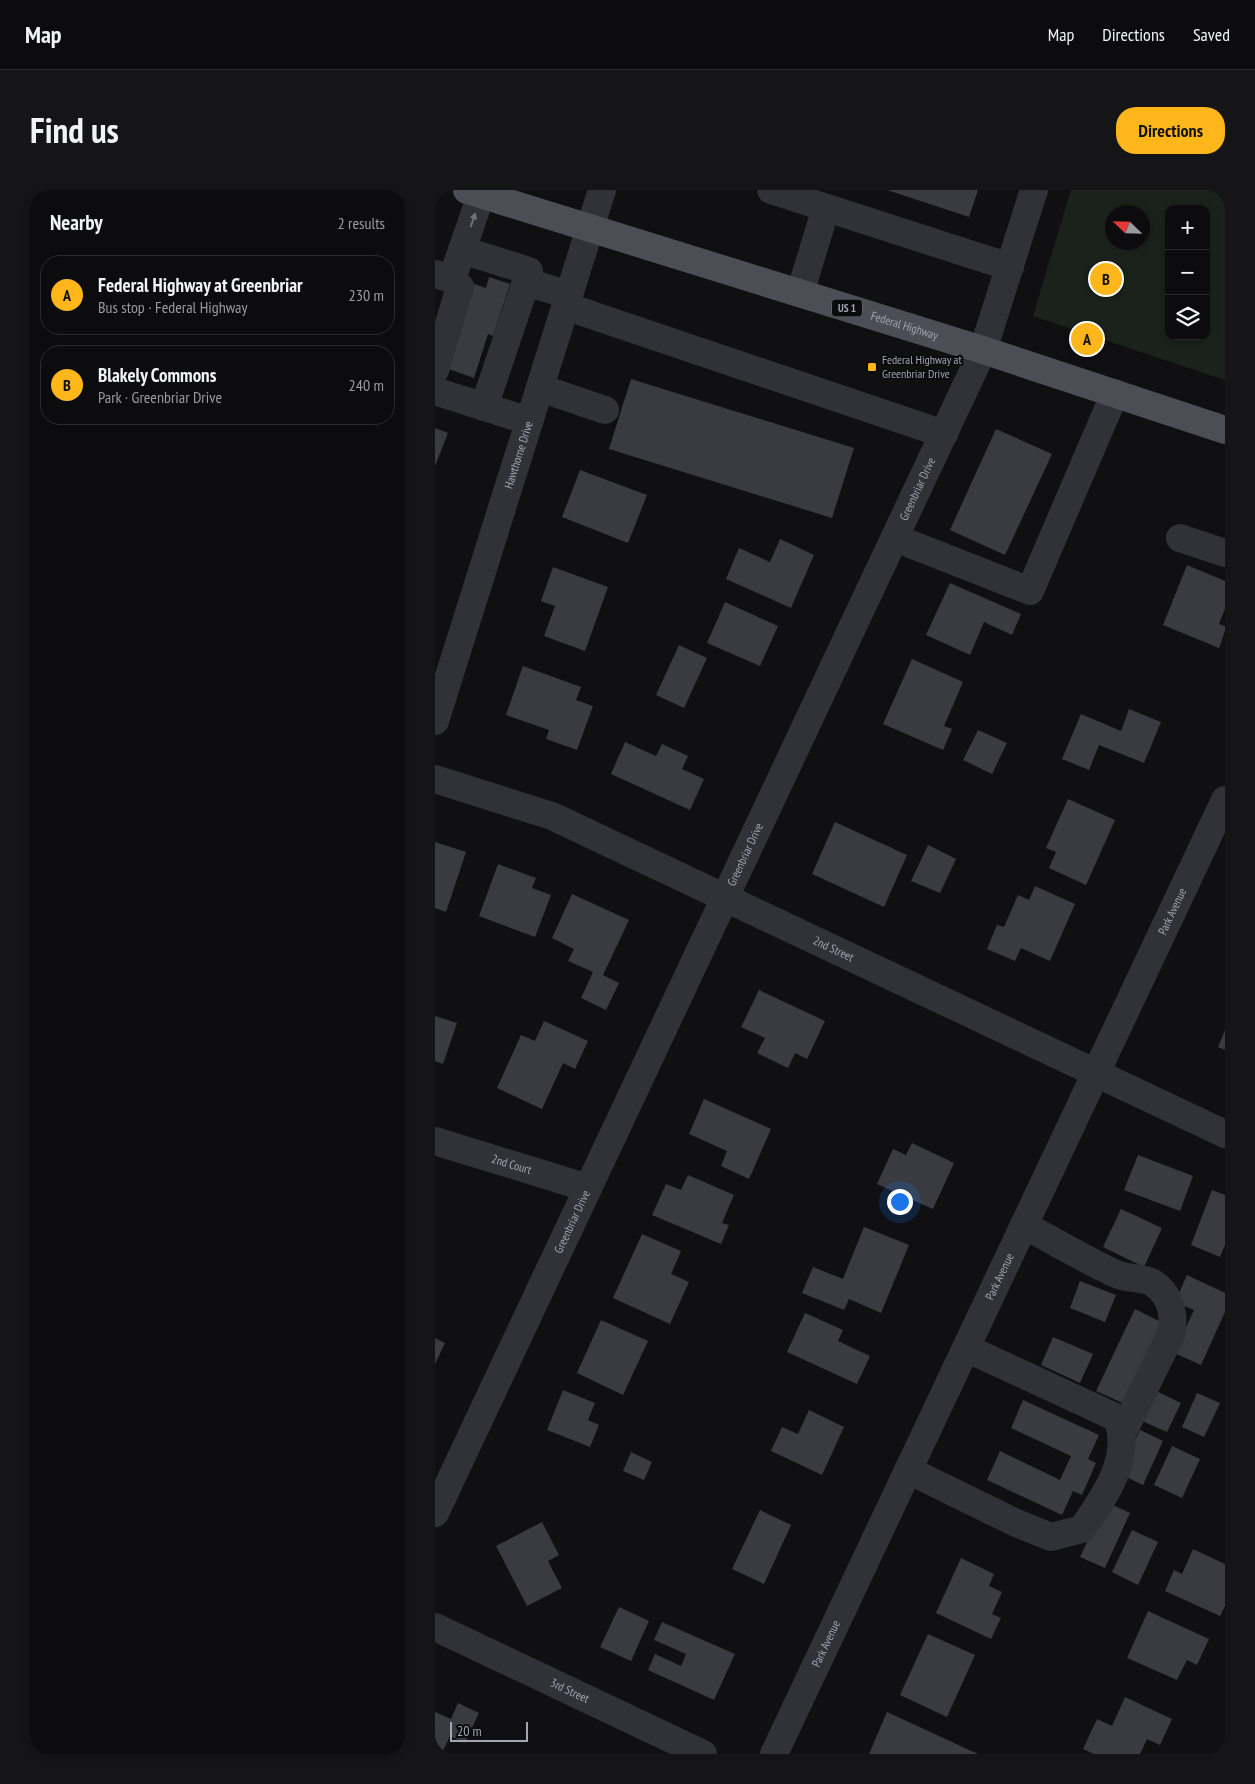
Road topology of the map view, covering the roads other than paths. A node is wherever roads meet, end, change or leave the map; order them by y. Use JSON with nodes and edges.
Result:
{"nodes":[{"id":1,"x":602,"y":190,"type":"edge"},
{"id":2,"x":771,"y":190,"type":"edge"},
{"id":3,"x":1034,"y":190,"type":"edge"},
{"id":4,"x":474,"y":192,"type":"edge"},
{"id":5,"x":826,"y":208,"type":"junction"},
{"id":6,"x":590,"y":228,"type":"junction"},
{"id":7,"x":462,"y":250,"type":"junction"},
{"id":8,"x":1010,"y":267,"type":"junction"},
{"id":9,"x":444,"y":276,"type":"edge"},
{"id":10,"x":526,"y":282,"type":"junction"},
{"id":11,"x":800,"y":293,"type":"junction"},
{"id":12,"x":567,"y":300,"type":"junction"},
{"id":13,"x":983,"y":350,"type":"junction"},
{"id":14,"x":435,"y":370,"type":"edge"},
{"id":15,"x":540,"y":388,"type":"junction"},
{"id":16,"x":435,"y":391,"type":"edge"},
{"id":17,"x":1115,"y":393,"type":"junction"},
{"id":18,"x":484,"y":407,"type":"junction"},
{"id":19,"x":605,"y":410,"type":"dead end"},
{"id":20,"x":529,"y":421,"type":"junction"},
{"id":21,"x":1225,"y":430,"type":"edge"},
{"id":22,"x":943,"y":434,"type":"junction"},
{"id":23,"x":895,"y":538,"type":"junction"},
{"id":24,"x":1180,"y":538,"type":"dead end"},
{"id":25,"x":1225,"y":553,"type":"edge"},
{"id":26,"x":435,"y":721,"type":"edge"},
{"id":27,"x":435,"y":780,"type":"edge"},
{"id":28,"x":1225,"y":800,"type":"edge"},
{"id":29,"x":725,"y":898,"type":"junction"},
{"id":30,"x":1095,"y":1073,"type":"junction"},
{"id":31,"x":1225,"y":1134,"type":"edge"},
{"id":32,"x":435,"y":1141,"type":"edge"},
{"id":33,"x":588,"y":1188,"type":"junction"},
{"id":34,"x":1023,"y":1225,"type":"junction"},
{"id":35,"x":966,"y":1348,"type":"junction"},
{"id":36,"x":1123,"y":1432,"type":"junction"},
{"id":37,"x":908,"y":1470,"type":"junction"},
{"id":38,"x":435,"y":1513,"type":"edge"},
{"id":39,"x":435,"y":1627,"type":"edge"},
{"id":40,"x":703,"y":1754,"type":"edge"},
{"id":41,"x":774,"y":1754,"type":"edge"}],
"edges":[{"from":1,"to":6,"type":"street","name":"Hawthorne Drive"},
{"from":2,"to":5,"type":"street"},
{"from":3,"to":8,"type":"street","name":"Greenbriar Drive"},
{"from":4,"to":6,"type":"main road","name":"Federal Highway","number":"US 1"},
{"from":7,"to":4,"type":"street","one_way":true},
{"from":5,"to":8,"type":"street"},
{"from":5,"to":11,"type":"street"},
{"from":6,"to":11,"type":"main road","name":"Federal Highway","number":"US 1"},
{"from":6,"to":12,"type":"street","name":"Hawthorne Drive"},
{"from":7,"to":9,"type":"street"},
{"from":7,"to":10,"type":"street"},
{"from":8,"to":13,"type":"street","name":"Greenbriar Drive"},
{"from":9,"to":14,"type":"street"},
{"from":10,"to":12,"type":"street"},
{"from":10,"to":18,"type":"street"},
{"from":11,"to":13,"type":"main road","name":"Federal Highway","number":"US 1"},
{"from":12,"to":15,"type":"street","name":"Hawthorne Drive"},
{"from":12,"to":22,"type":"street"},
{"from":13,"to":17,"type":"main road","name":"Federal Highway","number":"US 1"},
{"from":13,"to":22,"type":"street","name":"Greenbriar Drive"},
{"from":15,"to":19,"type":"street"},
{"from":15,"to":20,"type":"street","name":"Hawthorne Drive"},
{"from":16,"to":18,"type":"street"},
{"from":17,"to":21,"type":"main road","name":"Federal Highway","number":"US 1"},
{"from":17,"to":23,"type":"street"},
{"from":18,"to":20,"type":"street"},
{"from":20,"to":26,"type":"street","name":"Hawthorne Drive"},
{"from":22,"to":23,"type":"street","name":"Greenbriar Drive"},
{"from":23,"to":29,"type":"street","name":"Greenbriar Drive"},
{"from":24,"to":25,"type":"street"},
{"from":27,"to":29,"type":"street","name":"2nd Street"},
{"from":28,"to":30,"type":"street","name":"Park Avenue"},
{"from":29,"to":30,"type":"street","name":"2nd Street"},
{"from":29,"to":33,"type":"street","name":"Greenbriar Drive"},
{"from":30,"to":31,"type":"street","name":"2nd Street"},
{"from":30,"to":34,"type":"street","name":"Park Avenue"},
{"from":32,"to":33,"type":"street","name":"2nd Court"},
{"from":33,"to":38,"type":"street","name":"Greenbriar Drive"},
{"from":34,"to":35,"type":"street","name":"Park Avenue"},
{"from":34,"to":36,"type":"street"},
{"from":35,"to":36,"type":"street"},
{"from":35,"to":37,"type":"street","name":"Park Avenue"},
{"from":36,"to":37,"type":"street"},
{"from":37,"to":41,"type":"street","name":"Park Avenue"},
{"from":39,"to":40,"type":"street","name":"3rd Street"}]}
